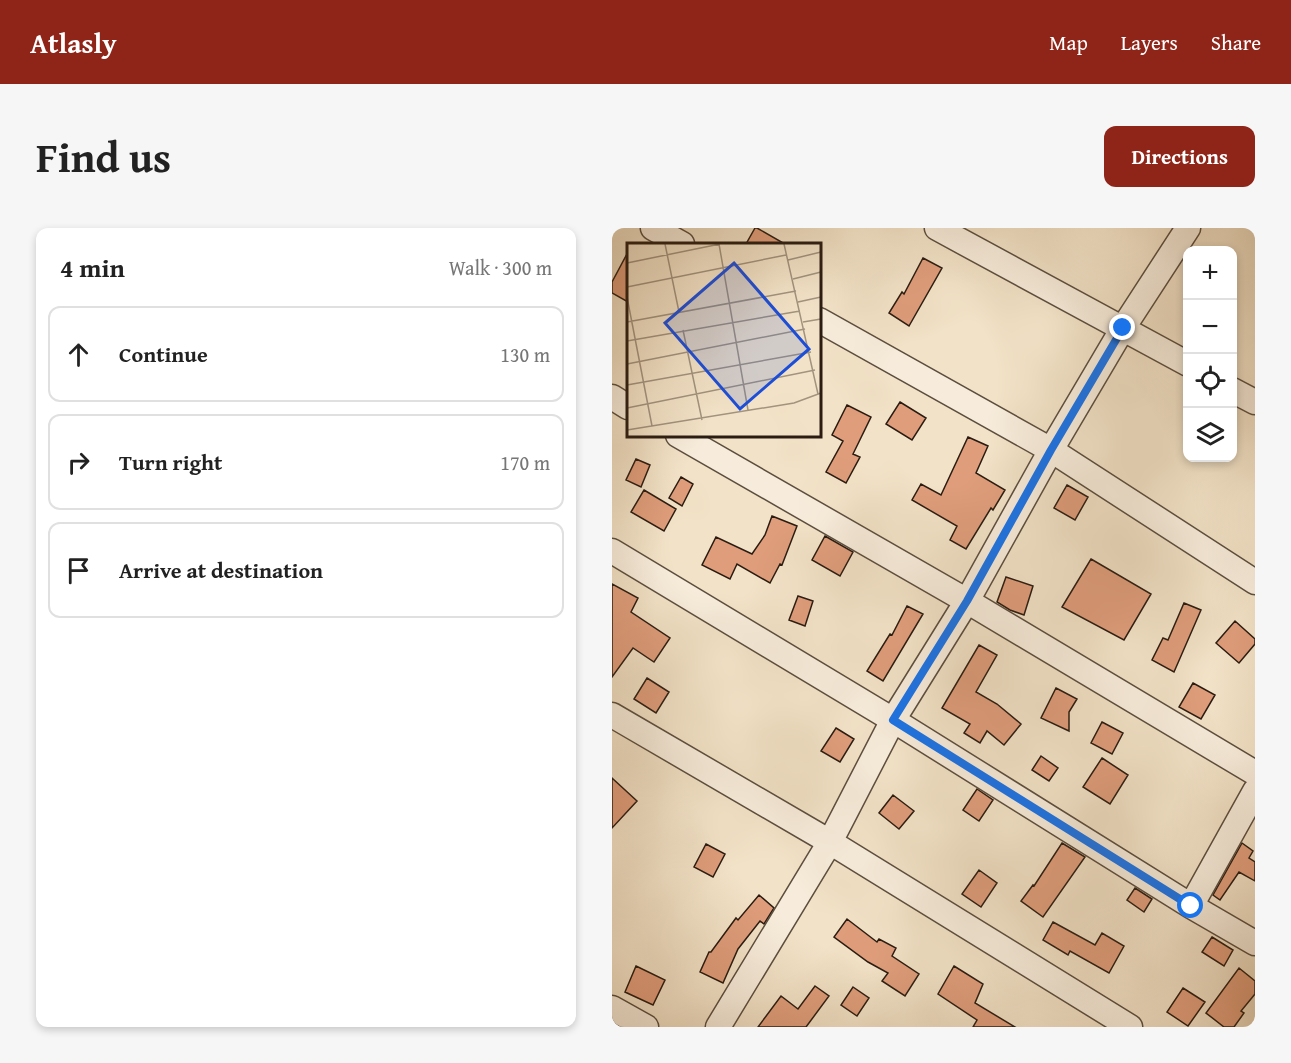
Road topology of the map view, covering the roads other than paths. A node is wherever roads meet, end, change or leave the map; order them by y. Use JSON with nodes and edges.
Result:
{"nodes":[{"id":1,"x":653,"y":228,"type":"edge"},
{"id":2,"x":937,"y":228,"type":"edge"},
{"id":3,"x":1188,"y":228,"type":"edge"},
{"id":4,"x":680,"y":243,"type":"edge"},
{"id":5,"x":820,"y":322,"type":"edge"},
{"id":6,"x":1123,"y":328,"type":"junction"},
{"id":7,"x":1183,"y":361,"type":"edge"},
{"id":8,"x":1237,"y":392,"type":"edge"},
{"id":9,"x":612,"y":397,"type":"edge"},
{"id":10,"x":1255,"y":402,"type":"edge"},
{"id":11,"x":627,"y":406,"type":"edge"},
{"id":12,"x":680,"y":436,"type":"edge"},
{"id":13,"x":1051,"y":450,"type":"junction"},
{"id":14,"x":612,"y":551,"type":"edge"},
{"id":15,"x":1255,"y":582,"type":"edge"},
{"id":16,"x":967,"y":601,"type":"junction"},
{"id":17,"x":612,"y":715,"type":"edge"},
{"id":18,"x":893,"y":720,"type":"junction"},
{"id":19,"x":1255,"y":773,"type":"edge"},
{"id":20,"x":1255,"y":791,"type":"edge"},
{"id":21,"x":830,"y":842,"type":"junction"},
{"id":22,"x":1191,"y":906,"type":"junction"},
{"id":23,"x":1255,"y":943,"type":"edge"},
{"id":24,"x":612,"y":1008,"type":"edge"},
{"id":25,"x":1126,"y":1026,"type":"edge"},
{"id":26,"x":646,"y":1027,"type":"edge"},
{"id":27,"x":718,"y":1027,"type":"edge"}],
"edges":[{"from":1,"to":4,"type":"street"},
{"from":2,"to":6,"type":"street"},
{"from":3,"to":6,"type":"street"},
{"from":5,"to":13,"type":"street"},
{"from":6,"to":7,"type":"street"},
{"from":6,"to":13,"type":"street"},
{"from":8,"to":10,"type":"street"},
{"from":9,"to":11,"type":"street"},
{"from":12,"to":16,"type":"street"},
{"from":13,"to":15,"type":"street"},
{"from":13,"to":16,"type":"street"},
{"from":14,"to":18,"type":"street"},
{"from":16,"to":18,"type":"street"},
{"from":16,"to":19,"type":"street"},
{"from":17,"to":21,"type":"street"},
{"from":18,"to":21,"type":"street"},
{"from":18,"to":22,"type":"street"},
{"from":20,"to":22,"type":"street"},
{"from":21,"to":25,"type":"street"},
{"from":21,"to":27,"type":"street"},
{"from":22,"to":23,"type":"street"},
{"from":24,"to":26,"type":"street"}]}
